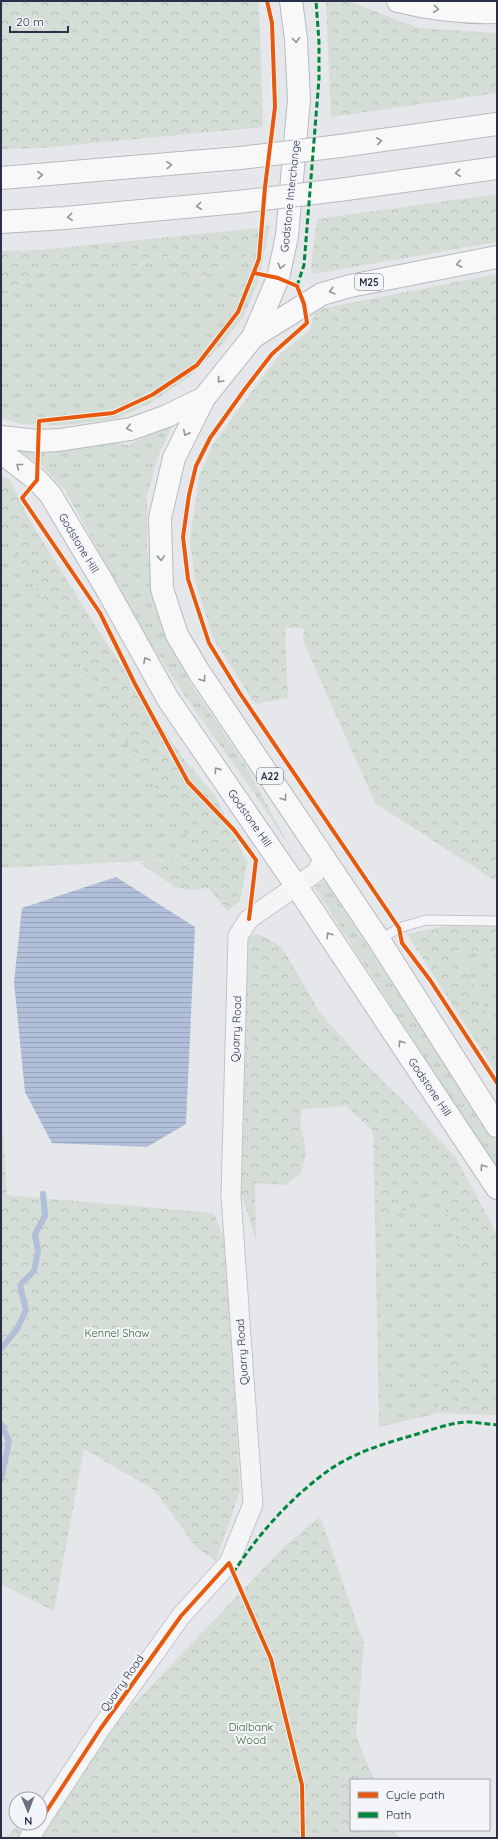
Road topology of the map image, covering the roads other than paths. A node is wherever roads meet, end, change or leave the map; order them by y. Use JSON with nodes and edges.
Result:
{"nodes":[{"id":1,"x":291,"y":1,"type":"edge"},
{"id":2,"x":398,"y":1,"type":"edge"},
{"id":3,"x":497,"y":12,"type":"edge"},
{"id":4,"x":497,"y":124,"type":"edge"},
{"id":5,"x":497,"y":168,"type":"edge"},
{"id":6,"x":1,"y":178,"type":"edge"},
{"id":7,"x":1,"y":222,"type":"edge"},
{"id":8,"x":497,"y":257,"type":"edge"},
{"id":9,"x":253,"y":337,"type":"junction"},
{"id":10,"x":204,"y":398,"type":"junction"},
{"id":11,"x":1,"y":437,"type":"edge"},
{"id":12,"x":1,"y":452,"type":"edge"},
{"id":13,"x":325,"y":858,"type":"junction"},
{"id":14,"x":297,"y":887,"type":"junction"},
{"id":15,"x":497,"y":921,"type":"edge"},
{"id":16,"x":380,"y":940,"type":"junction"},
{"id":17,"x":497,"y":1126,"type":"edge"},
{"id":18,"x":497,"y":1188,"type":"edge"},
{"id":19,"x":48,"y":1808,"type":"edge"}],
"edges":[{"from":1,"to":9,"type":"highway","name":"Godstone Interchange","one_way":true},
{"from":2,"to":3,"type":"highway","one_way":true},
{"from":6,"to":4,"type":"highway","one_way":true,"bridge":true},
{"from":5,"to":7,"type":"highway","one_way":true,"bridge":true},
{"from":8,"to":9,"type":"highway","number":"M25","one_way":true},
{"from":9,"to":10,"type":"highway","name":"Godstone Interchange","one_way":true},
{"from":10,"to":11,"type":"highway","name":"Godstone Interchange","one_way":true},
{"from":10,"to":13,"type":"highway","number":"A22","one_way":true},
{"from":14,"to":12,"type":"highway","name":"Godstone Hill","one_way":true},
{"from":13,"to":14,"type":"street","name":"Quarry Road"},
{"from":13,"to":16,"type":"highway","number":"A22"},
{"from":18,"to":14,"type":"highway","name":"Godstone Hill","one_way":true},
{"from":14,"to":19,"type":"street","name":"Quarry Road"},
{"from":15,"to":16,"type":"lane"},
{"from":16,"to":17,"type":"highway","number":"A22"}]}
